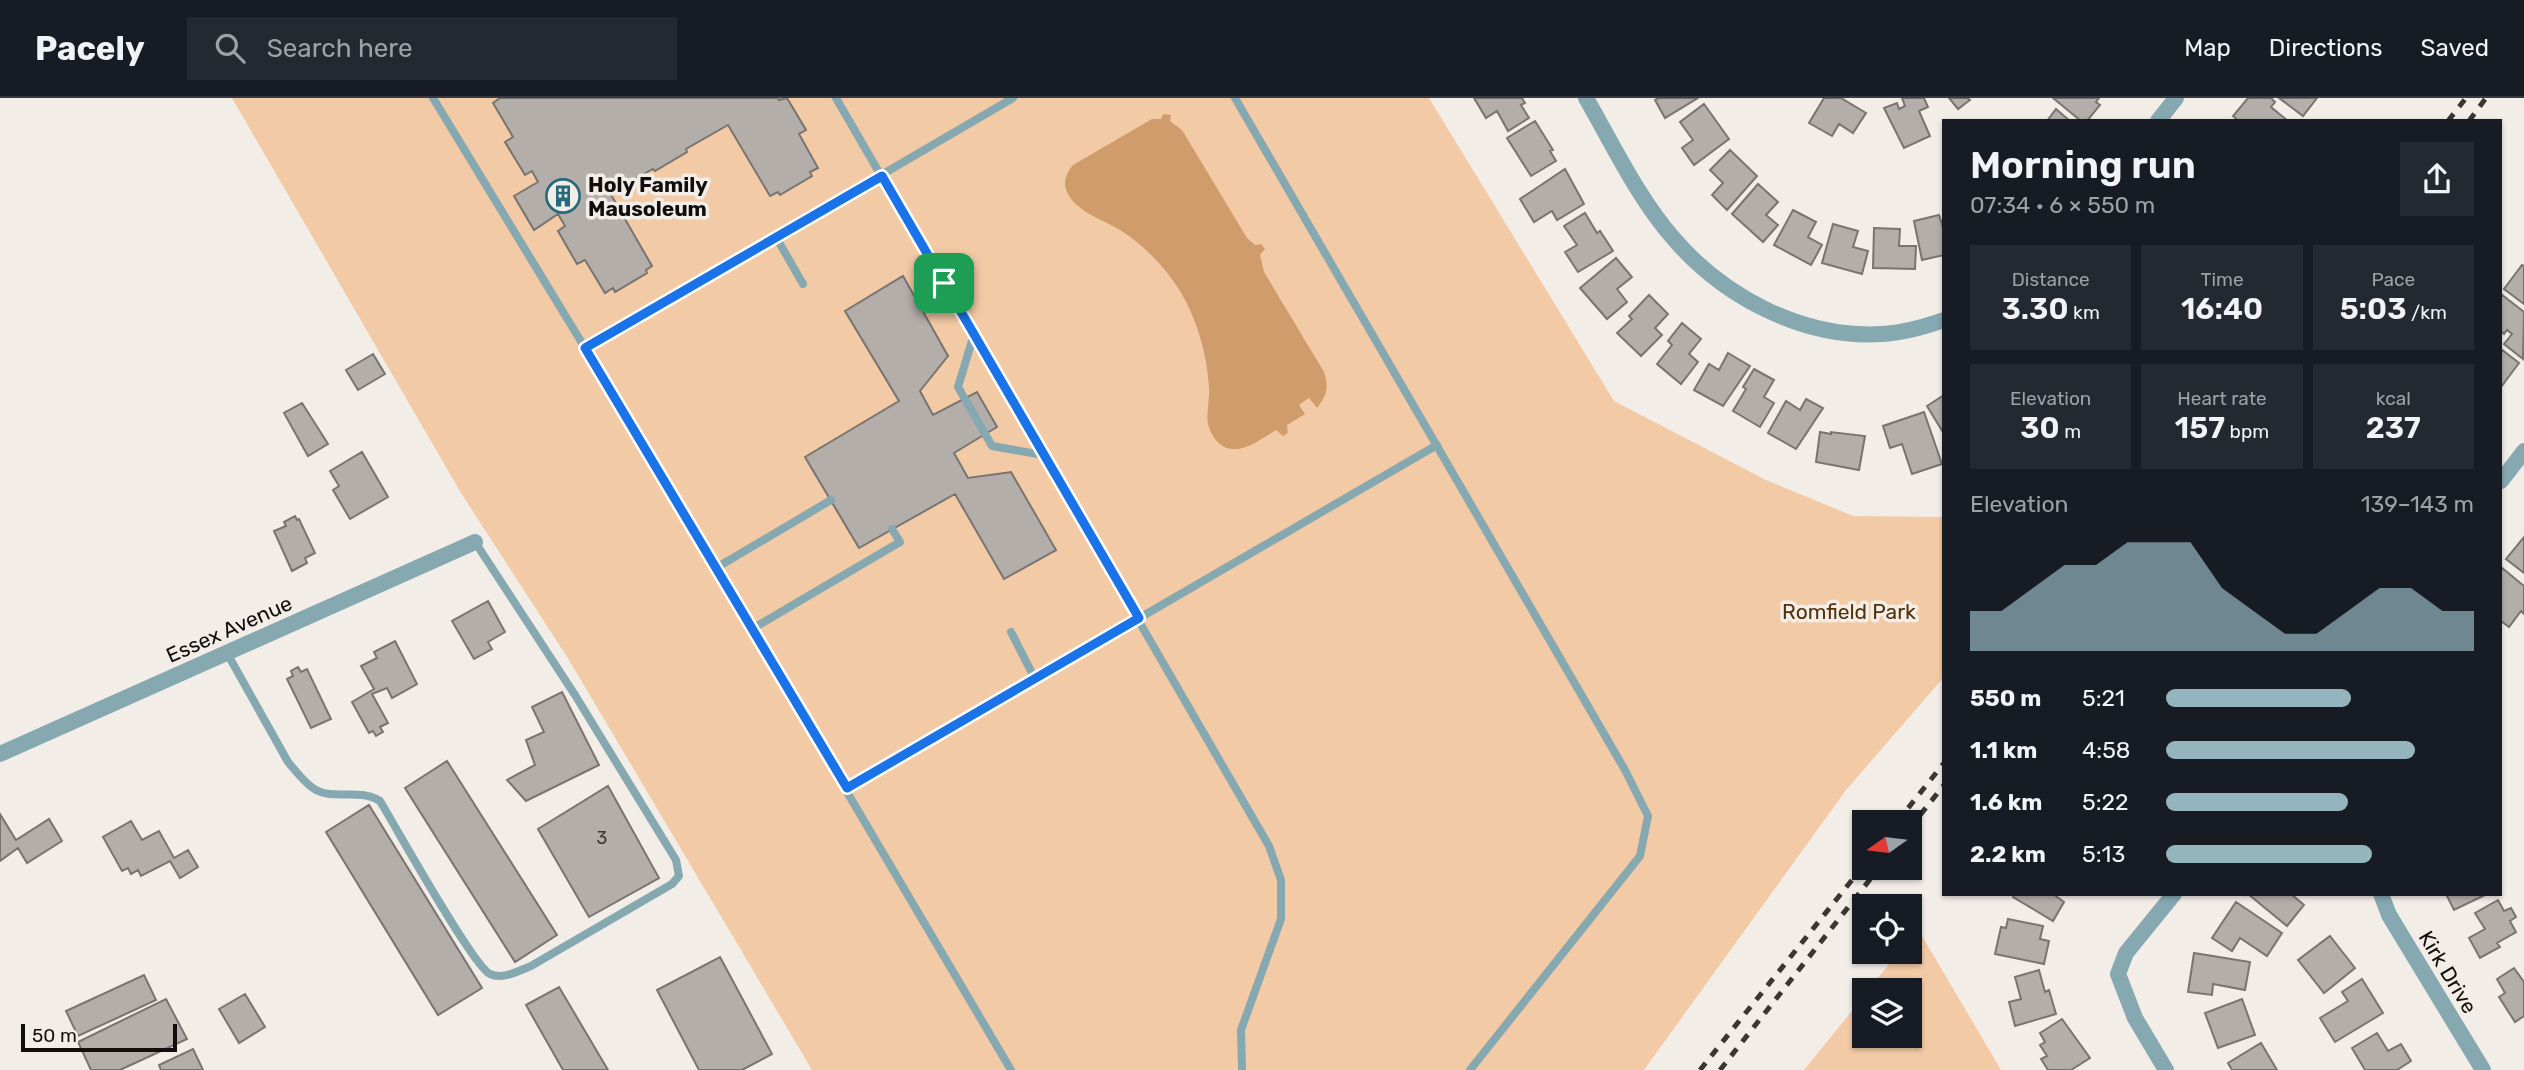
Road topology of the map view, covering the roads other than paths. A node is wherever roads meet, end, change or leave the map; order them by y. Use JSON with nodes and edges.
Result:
{"nodes":[{"id":1,"x":433,"y":98,"type":"edge"},
{"id":2,"x":836,"y":98,"type":"edge"},
{"id":3,"x":1013,"y":98,"type":"edge"},
{"id":4,"x":1235,"y":98,"type":"edge"},
{"id":5,"x":1586,"y":98,"type":"edge"},
{"id":6,"x":2176,"y":98,"type":"edge"},
{"id":7,"x":2160,"y":119,"type":"edge"},
{"id":8,"x":882,"y":176,"type":"junction"},
{"id":9,"x":776,"y":237,"type":"junction"},
{"id":10,"x":803,"y":284,"type":"dead end"},
{"id":11,"x":1942,"y":321,"type":"edge"},
{"id":12,"x":974,"y":334,"type":"junction"},
{"id":13,"x":585,"y":348,"type":"junction"},
{"id":14,"x":1437,"y":445,"type":"junction"},
{"id":15,"x":2524,"y":452,"type":"edge"},
{"id":16,"x":1043,"y":455,"type":"junction"},
{"id":17,"x":2502,"y":480,"type":"edge"},
{"id":18,"x":831,"y":500,"type":"dead end"},
{"id":19,"x":892,"y":529,"type":"dead end"},
{"id":20,"x":475,"y":542,"type":"joint"},
{"id":21,"x":716,"y":568,"type":"junction"},
{"id":22,"x":1139,"y":618,"type":"junction"},
{"id":23,"x":752,"y":629,"type":"junction"},
{"id":24,"x":1010,"y":632,"type":"dead end"},
{"id":25,"x":227,"y":653,"type":"junction"},
{"id":26,"x":1035,"y":679,"type":"junction"},
{"id":27,"x":0,"y":754,"type":"edge"},
{"id":28,"x":847,"y":788,"type":"junction"},
{"id":29,"x":2172,"y":896,"type":"edge"},
{"id":30,"x":2382,"y":896,"type":"edge"},
{"id":31,"x":1012,"y":1070,"type":"edge"},
{"id":32,"x":1242,"y":1070,"type":"edge"},
{"id":33,"x":1470,"y":1070,"type":"edge"},
{"id":34,"x":2166,"y":1070,"type":"edge"},
{"id":35,"x":2483,"y":1070,"type":"edge"}],
"edges":[{"from":1,"to":13,"type":"lane"},
{"from":2,"to":8,"type":"lane"},
{"from":3,"to":8,"type":"lane"},
{"from":4,"to":14,"type":"lane"},
{"from":5,"to":11,"type":"street"},
{"from":6,"to":7,"type":"street"},
{"from":8,"to":9,"type":"lane"},
{"from":8,"to":12,"type":"lane"},
{"from":9,"to":10,"type":"lane"},
{"from":9,"to":13,"type":"lane"},
{"from":12,"to":16,"type":"lane"},
{"from":12,"to":16,"type":"lane"},
{"from":13,"to":21,"type":"lane"},
{"from":14,"to":22,"type":"lane"},
{"from":14,"to":33,"type":"lane"},
{"from":15,"to":17,"type":"street"},
{"from":16,"to":22,"type":"lane"},
{"from":18,"to":21,"type":"lane"},
{"from":19,"to":23,"type":"lane"},
{"from":20,"to":25,"type":"street","name":"Essex Avenue"},
{"from":20,"to":25,"type":"lane"},
{"from":21,"to":23,"type":"lane"},
{"from":22,"to":26,"type":"lane"},
{"from":22,"to":32,"type":"lane"},
{"from":23,"to":28,"type":"lane"},
{"from":24,"to":26,"type":"lane"},
{"from":25,"to":27,"type":"street","name":"Essex Avenue"},
{"from":26,"to":28,"type":"lane"},
{"from":28,"to":31,"type":"lane"},
{"from":29,"to":34,"type":"street"},
{"from":30,"to":35,"type":"street","name":"Kirk Drive"}]}
